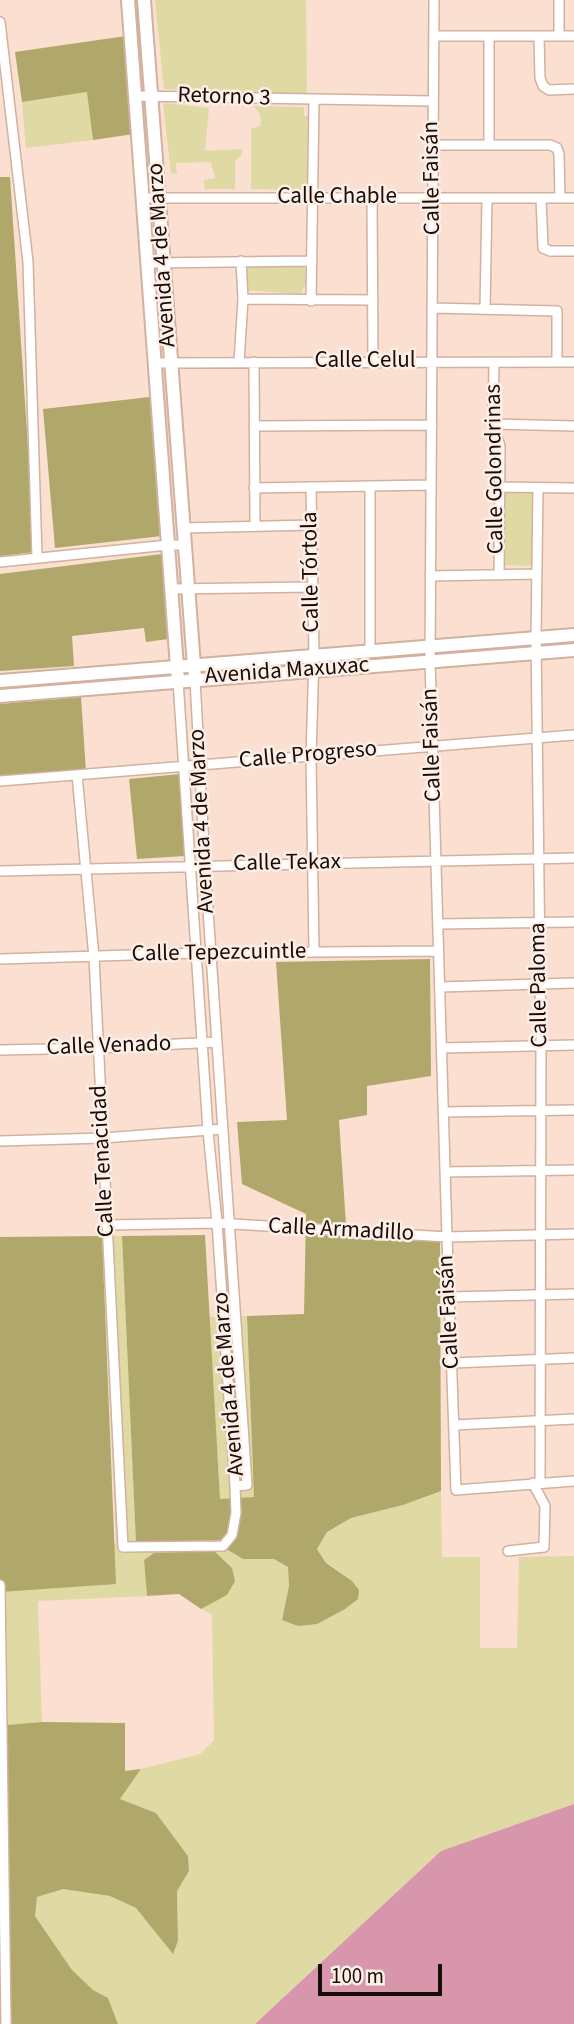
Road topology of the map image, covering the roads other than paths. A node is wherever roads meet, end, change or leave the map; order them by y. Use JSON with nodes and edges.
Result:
{"nodes":[{"id":1,"x":128,"y":0,"type":"edge"},
{"id":2,"x":144,"y":0,"type":"edge"},
{"id":3,"x":434,"y":0,"type":"edge"},
{"id":4,"x":559,"y":0,"type":"edge"},
{"id":5,"x":0,"y":22,"type":"edge"},
{"id":6,"x":434,"y":36,"type":"junction"},
{"id":7,"x":559,"y":36,"type":"junction"},
{"id":8,"x":574,"y":36,"type":"edge"},
{"id":9,"x":489,"y":37,"type":"junction"},
{"id":10,"x":539,"y":37,"type":"junction"},
{"id":11,"x":574,"y":89,"type":"edge"},
{"id":12,"x":135,"y":96,"type":"junction"},
{"id":13,"x":151,"y":96,"type":"junction"},
{"id":14,"x":314,"y":101,"type":"junction"},
{"id":15,"x":432,"y":101,"type":"junction"},
{"id":16,"x":489,"y":144,"type":"junction"},
{"id":17,"x":432,"y":145,"type":"junction"},
{"id":18,"x":143,"y":198,"type":"junction"},
{"id":19,"x":159,"y":198,"type":"junction"},
{"id":20,"x":313,"y":198,"type":"junction"},
{"id":21,"x":434,"y":198,"type":"junction"},
{"id":22,"x":541,"y":198,"type":"junction"},
{"id":23,"x":559,"y":198,"type":"junction"},
{"id":24,"x":574,"y":198,"type":"edge"},
{"id":25,"x":372,"y":199,"type":"junction"},
{"id":26,"x":487,"y":199,"type":"junction"},
{"id":27,"x":574,"y":251,"type":"edge"},
{"id":28,"x":241,"y":261,"type":"junction"},
{"id":29,"x":312,"y":261,"type":"junction"},
{"id":30,"x":148,"y":263,"type":"junction"},
{"id":31,"x":164,"y":263,"type":"junction"},
{"id":32,"x":243,"y":299,"type":"junction"},
{"id":33,"x":373,"y":300,"type":"junction"},
{"id":34,"x":311,"y":301,"type":"junction"},
{"id":35,"x":434,"y":308,"type":"junction"},
{"id":36,"x":485,"y":309,"type":"junction"},
{"id":37,"x":172,"y":362,"type":"junction"},
{"id":38,"x":239,"y":362,"type":"junction"},
{"id":39,"x":254,"y":362,"type":"junction"},
{"id":40,"x":373,"y":362,"type":"junction"},
{"id":41,"x":433,"y":362,"type":"junction"},
{"id":42,"x":557,"y":362,"type":"junction"},
{"id":43,"x":574,"y":362,"type":"edge"},
{"id":44,"x":155,"y":363,"type":"junction"},
{"id":45,"x":494,"y":363,"type":"junction"},
{"id":46,"x":432,"y":425,"type":"junction"},
{"id":47,"x":493,"y":425,"type":"junction"},
{"id":48,"x":254,"y":426,"type":"junction"},
{"id":49,"x":574,"y":426,"type":"edge"},
{"id":50,"x":429,"y":485,"type":"junction"},
{"id":51,"x":370,"y":486,"type":"junction"},
{"id":52,"x":311,"y":487,"type":"junction"},
{"id":53,"x":498,"y":487,"type":"junction"},
{"id":54,"x":254,"y":488,"type":"junction"},
{"id":55,"x":538,"y":488,"type":"junction"},
{"id":56,"x":574,"y":488,"type":"edge"},
{"id":57,"x":312,"y":524,"type":"junction"},
{"id":58,"x":255,"y":525,"type":"junction"},
{"id":59,"x":184,"y":528,"type":"junction"},
{"id":60,"x":169,"y":545,"type":"junction"},
{"id":61,"x":185,"y":545,"type":"junction"},
{"id":62,"x":37,"y":558,"type":"junction"},
{"id":63,"x":0,"y":562,"type":"edge"},
{"id":64,"x":536,"y":574,"type":"junction"},
{"id":65,"x":499,"y":575,"type":"junction"},
{"id":66,"x":430,"y":576,"type":"junction"},
{"id":67,"x":312,"y":587,"type":"junction"},
{"id":68,"x":172,"y":589,"type":"junction"},
{"id":69,"x":189,"y":589,"type":"junction"},
{"id":70,"x":574,"y":635,"type":"edge"},
{"id":71,"x":536,"y":638,"type":"junction"},
{"id":72,"x":431,"y":646,"type":"junction"},
{"id":73,"x":370,"y":650,"type":"junction"},
{"id":74,"x":574,"y":650,"type":"edge"},
{"id":75,"x":538,"y":653,"type":"junction"},
{"id":76,"x":314,"y":655,"type":"junction"},
{"id":77,"x":430,"y":661,"type":"junction"},
{"id":78,"x":194,"y":664,"type":"junction"},
{"id":79,"x":177,"y":665,"type":"junction"},
{"id":80,"x":314,"y":670,"type":"junction"},
{"id":81,"x":195,"y":680,"type":"junction"},
{"id":82,"x":0,"y":681,"type":"edge"},
{"id":83,"x":178,"y":681,"type":"junction"},
{"id":84,"x":0,"y":696,"type":"edge"},
{"id":85,"x":574,"y":735,"type":"edge"},
{"id":86,"x":539,"y":738,"type":"junction"},
{"id":87,"x":433,"y":746,"type":"junction"},
{"id":88,"x":311,"y":757,"type":"junction"},
{"id":89,"x":200,"y":765,"type":"junction"},
{"id":90,"x":183,"y":766,"type":"junction"},
{"id":91,"x":77,"y":775,"type":"junction"},
{"id":92,"x":0,"y":782,"type":"edge"},
{"id":93,"x":574,"y":858,"type":"edge"},
{"id":94,"x":539,"y":859,"type":"junction"},
{"id":95,"x":436,"y":861,"type":"junction"},
{"id":96,"x":312,"y":863,"type":"junction"},
{"id":97,"x":190,"y":866,"type":"junction"},
{"id":98,"x":205,"y":866,"type":"junction"},
{"id":99,"x":86,"y":870,"type":"junction"},
{"id":100,"x":0,"y":871,"type":"edge"},
{"id":101,"x":574,"y":922,"type":"edge"},
{"id":102,"x":539,"y":923,"type":"junction"},
{"id":103,"x":438,"y":924,"type":"junction"},
{"id":104,"x":314,"y":951,"type":"junction"},
{"id":105,"x":438,"y":951,"type":"junction"},
{"id":106,"x":197,"y":953,"type":"junction"},
{"id":107,"x":211,"y":953,"type":"junction"},
{"id":108,"x":94,"y":957,"type":"junction"},
{"id":109,"x":0,"y":960,"type":"edge"},
{"id":110,"x":540,"y":983,"type":"junction"},
{"id":111,"x":574,"y":983,"type":"edge"},
{"id":112,"x":440,"y":987,"type":"junction"},
{"id":113,"x":217,"y":1042,"type":"junction"},
{"id":114,"x":202,"y":1044,"type":"junction"},
{"id":115,"x":541,"y":1045,"type":"junction"},
{"id":116,"x":574,"y":1045,"type":"edge"},
{"id":117,"x":99,"y":1048,"type":"junction"},
{"id":118,"x":442,"y":1048,"type":"junction"},
{"id":119,"x":0,"y":1050,"type":"edge"},
{"id":120,"x":540,"y":1110,"type":"junction"},
{"id":121,"x":574,"y":1110,"type":"edge"},
{"id":122,"x":443,"y":1112,"type":"junction"},
{"id":123,"x":223,"y":1129,"type":"junction"},
{"id":124,"x":208,"y":1130,"type":"junction"},
{"id":125,"x":103,"y":1138,"type":"junction"},
{"id":126,"x":0,"y":1141,"type":"edge"},
{"id":127,"x":574,"y":1170,"type":"edge"},
{"id":128,"x":541,"y":1171,"type":"junction"},
{"id":129,"x":444,"y":1172,"type":"junction"},
{"id":130,"x":217,"y":1223,"type":"junction"},
{"id":131,"x":231,"y":1224,"type":"junction"},
{"id":132,"x":108,"y":1225,"type":"junction"},
{"id":133,"x":574,"y":1234,"type":"edge"},
{"id":134,"x":541,"y":1236,"type":"junction"},
{"id":135,"x":447,"y":1237,"type":"junction"},
{"id":136,"x":574,"y":1294,"type":"edge"},
{"id":137,"x":540,"y":1295,"type":"junction"},
{"id":138,"x":450,"y":1297,"type":"junction"},
{"id":139,"x":236,"y":1307,"type":"junction"},
{"id":140,"x":222,"y":1309,"type":"junction"},
{"id":141,"x":574,"y":1358,"type":"edge"},
{"id":142,"x":539,"y":1360,"type":"junction"},
{"id":143,"x":453,"y":1363,"type":"junction"},
{"id":144,"x":240,"y":1370,"type":"junction"},
{"id":145,"x":226,"y":1371,"type":"junction"},
{"id":146,"x":574,"y":1419,"type":"edge"},
{"id":147,"x":540,"y":1421,"type":"junction"},
{"id":148,"x":455,"y":1425,"type":"junction"},
{"id":149,"x":243,"y":1427,"type":"junction"},
{"id":150,"x":230,"y":1429,"type":"junction"},
{"id":151,"x":574,"y":1481,"type":"edge"},
{"id":152,"x":536,"y":1483,"type":"junction"},
{"id":153,"x":235,"y":1486,"type":"junction"},
{"id":154,"x":508,"y":1551,"type":"dead end"},
{"id":155,"x":0,"y":1585,"type":"edge"},
{"id":156,"x":2,"y":1851,"type":"edge"},
{"id":157,"x":6,"y":2024,"type":"edge"}],
"edges":[{"from":1,"to":12,"type":"street","name":"Avenida 4 de Marzo"},
{"from":2,"to":13,"type":"street","name":"Avenida 4 de Marzo"},
{"from":3,"to":6,"type":"street","name":"Calle Faisán"},
{"from":4,"to":7,"type":"street"},
{"from":5,"to":62,"type":"street"},
{"from":6,"to":9,"type":"street"},
{"from":6,"to":15,"type":"street","name":"Calle Faisán"},
{"from":7,"to":8,"type":"street"},
{"from":7,"to":10,"type":"street"},
{"from":9,"to":10,"type":"street"},
{"from":9,"to":16,"type":"street"},
{"from":10,"to":11,"type":"street"},
{"from":12,"to":13,"type":"street","name":"Retorno 3"},
{"from":12,"to":18,"type":"street","name":"Avenida 4 de Marzo"},
{"from":13,"to":14,"type":"street","name":"Retorno 3"},
{"from":13,"to":19,"type":"street","name":"Avenida 4 de Marzo"},
{"from":14,"to":15,"type":"street","name":"Retorno 3"},
{"from":14,"to":20,"type":"street"},
{"from":15,"to":17,"type":"street","name":"Calle Faisán"},
{"from":16,"to":17,"type":"street"},
{"from":16,"to":23,"type":"street"},
{"from":17,"to":21,"type":"street","name":"Calle Faisán"},
{"from":18,"to":19,"type":"street","name":"Calle Chable"},
{"from":18,"to":30,"type":"street","name":"Avenida 4 de Marzo"},
{"from":19,"to":20,"type":"street","name":"Calle Chable"},
{"from":19,"to":31,"type":"street","name":"Avenida 4 de Marzo"},
{"from":20,"to":25,"type":"street","name":"Calle Chable"},
{"from":20,"to":29,"type":"street"},
{"from":21,"to":25,"type":"street","name":"Calle Chable"},
{"from":21,"to":26,"type":"street","name":"Calle Chable"},
{"from":21,"to":35,"type":"street","name":"Calle Faisán"},
{"from":22,"to":23,"type":"street","name":"Calle Chable"},
{"from":22,"to":26,"type":"street","name":"Calle Chable"},
{"from":22,"to":27,"type":"street"},
{"from":23,"to":24,"type":"street","name":"Calle Chable"},
{"from":25,"to":33,"type":"street"},
{"from":26,"to":36,"type":"street"},
{"from":28,"to":29,"type":"street"},
{"from":28,"to":31,"type":"street"},
{"from":28,"to":32,"type":"street"},
{"from":29,"to":34,"type":"street"},
{"from":30,"to":31,"type":"street"},
{"from":30,"to":44,"type":"street","name":"Avenida 4 de Marzo"},
{"from":31,"to":37,"type":"street","name":"Avenida 4 de Marzo"},
{"from":32,"to":34,"type":"street"},
{"from":32,"to":38,"type":"street"},
{"from":33,"to":34,"type":"street"},
{"from":33,"to":40,"type":"street"},
{"from":35,"to":36,"type":"street"},
{"from":35,"to":41,"type":"street","name":"Calle Faisán"},
{"from":36,"to":42,"type":"street"},
{"from":37,"to":38,"type":"street","name":"Calle Celul"},
{"from":37,"to":44,"type":"street","name":"Calle Celul"},
{"from":37,"to":59,"type":"street","name":"Avenida 4 de Marzo"},
{"from":38,"to":39,"type":"street","name":"Calle Celul"},
{"from":39,"to":40,"type":"street","name":"Calle Celul"},
{"from":39,"to":48,"type":"street"},
{"from":40,"to":41,"type":"street","name":"Calle Celul"},
{"from":41,"to":45,"type":"street","name":"Calle Celul"},
{"from":41,"to":46,"type":"street","name":"Calle Faisán"},
{"from":42,"to":43,"type":"street","name":"Calle Celul"},
{"from":42,"to":45,"type":"street","name":"Calle Celul"},
{"from":44,"to":60,"type":"street","name":"Avenida 4 de Marzo"},
{"from":45,"to":47,"type":"street","name":"Calle Golondrinas"},
{"from":46,"to":48,"type":"street"},
{"from":46,"to":50,"type":"street","name":"Calle Faisán"},
{"from":47,"to":49,"type":"street"},
{"from":47,"to":53,"type":"street","name":"Calle Golondrinas"},
{"from":48,"to":54,"type":"street"},
{"from":50,"to":51,"type":"street"},
{"from":50,"to":66,"type":"street","name":"Calle Faisán"},
{"from":51,"to":52,"type":"street"},
{"from":51,"to":73,"type":"street"},
{"from":52,"to":54,"type":"street"},
{"from":52,"to":57,"type":"street","name":"Calle Tórtola"},
{"from":53,"to":55,"type":"street"},
{"from":53,"to":65,"type":"street","name":"Calle Golondrinas"},
{"from":54,"to":58,"type":"street"},
{"from":55,"to":56,"type":"street"},
{"from":55,"to":64,"type":"street","name":"Calle Paloma"},
{"from":57,"to":58,"type":"street"},
{"from":57,"to":67,"type":"street","name":"Calle Tórtola"},
{"from":58,"to":59,"type":"street"},
{"from":59,"to":61,"type":"street","name":"Avenida 4 de Marzo"},
{"from":60,"to":61,"type":"street"},
{"from":60,"to":62,"type":"street"},
{"from":60,"to":68,"type":"street","name":"Avenida 4 de Marzo"},
{"from":61,"to":69,"type":"street","name":"Avenida 4 de Marzo"},
{"from":62,"to":63,"type":"street"},
{"from":64,"to":65,"type":"street"},
{"from":64,"to":71,"type":"street","name":"Calle Paloma"},
{"from":65,"to":66,"type":"street"},
{"from":66,"to":72,"type":"street","name":"Calle Faisán"},
{"from":67,"to":69,"type":"street"},
{"from":67,"to":76,"type":"street","name":"Calle Tórtola"},
{"from":68,"to":69,"type":"street"},
{"from":68,"to":79,"type":"street","name":"Avenida 4 de Marzo"},
{"from":69,"to":78,"type":"street","name":"Avenida 4 de Marzo"},
{"from":70,"to":71,"type":"street","name":"Avenida Maxuxac"},
{"from":71,"to":72,"type":"street","name":"Avenida Maxuxac"},
{"from":71,"to":75,"type":"street","name":"Calle Paloma"},
{"from":72,"to":73,"type":"street","name":"Avenida Maxuxac"},
{"from":72,"to":77,"type":"street","name":"Calle Faisán"},
{"from":73,"to":76,"type":"street","name":"Avenida Maxuxac"},
{"from":74,"to":75,"type":"street","name":"Avenida Maxuxac"},
{"from":75,"to":77,"type":"street","name":"Avenida Maxuxac"},
{"from":75,"to":86,"type":"street","name":"Calle Paloma"},
{"from":76,"to":78,"type":"street","name":"Avenida Maxuxac"},
{"from":76,"to":80,"type":"street","name":"Calle Tórtola"},
{"from":77,"to":80,"type":"street","name":"Avenida Maxuxac"},
{"from":77,"to":87,"type":"street","name":"Calle Faisán"},
{"from":78,"to":79,"type":"street","name":"Avenida Maxuxac"},
{"from":78,"to":81,"type":"street","name":"Avenida 4 de Marzo"},
{"from":79,"to":82,"type":"street","name":"Avenida Maxuxac"},
{"from":79,"to":83,"type":"street","name":"Avenida 4 de Marzo"},
{"from":80,"to":81,"type":"street","name":"Avenida Maxuxac"},
{"from":80,"to":88,"type":"street","name":"Calle Tórtola"},
{"from":81,"to":83,"type":"street","name":"Avenida Maxuxac"},
{"from":81,"to":89,"type":"street","name":"Avenida 4 de Marzo"},
{"from":83,"to":84,"type":"street","name":"Avenida Maxuxac"},
{"from":83,"to":90,"type":"street","name":"Avenida 4 de Marzo"},
{"from":85,"to":86,"type":"street","name":"Calle Progreso"},
{"from":86,"to":87,"type":"street","name":"Calle Progreso"},
{"from":86,"to":94,"type":"street","name":"Calle Paloma"},
{"from":87,"to":88,"type":"street","name":"Calle Progreso"},
{"from":87,"to":95,"type":"street","name":"Calle Faisán"},
{"from":88,"to":89,"type":"street","name":"Calle Progreso"},
{"from":88,"to":96,"type":"street","name":"Calle Tórtola"},
{"from":89,"to":90,"type":"street","name":"Calle Progreso"},
{"from":89,"to":98,"type":"street","name":"Avenida 4 de Marzo"},
{"from":90,"to":91,"type":"street","name":"Calle Progreso"},
{"from":90,"to":97,"type":"street","name":"Avenida 4 de Marzo"},
{"from":91,"to":92,"type":"street","name":"Calle Progreso"},
{"from":91,"to":99,"type":"street","name":"Calle Tenacidad"},
{"from":93,"to":94,"type":"street","name":"Calle Tekax"},
{"from":94,"to":95,"type":"street","name":"Calle Tekax"},
{"from":94,"to":102,"type":"street","name":"Calle Paloma"},
{"from":95,"to":96,"type":"street","name":"Calle Tekax"},
{"from":95,"to":103,"type":"street","name":"Calle Faisán"},
{"from":96,"to":98,"type":"street","name":"Calle Tekax"},
{"from":96,"to":104,"type":"street","name":"Calle Tórtola"},
{"from":97,"to":98,"type":"street","name":"Calle Tekax"},
{"from":97,"to":99,"type":"street","name":"Calle Tekax"},
{"from":97,"to":106,"type":"street","name":"Avenida 4 de Marzo"},
{"from":98,"to":107,"type":"street","name":"Avenida 4 de Marzo"},
{"from":99,"to":100,"type":"street","name":"Calle Tekax"},
{"from":99,"to":108,"type":"street","name":"Calle Tenacidad"},
{"from":101,"to":102,"type":"street"},
{"from":102,"to":103,"type":"street"},
{"from":102,"to":110,"type":"street","name":"Calle Paloma"},
{"from":103,"to":105,"type":"street","name":"Calle Faisán"},
{"from":104,"to":105,"type":"street","name":"Calle Tepezcuintle"},
{"from":104,"to":107,"type":"street","name":"Calle Tepezcuintle"},
{"from":105,"to":112,"type":"street","name":"Calle Faisán"},
{"from":106,"to":107,"type":"street","name":"Calle Tepezcuintle"},
{"from":106,"to":108,"type":"street","name":"Calle Tepezcuintle"},
{"from":106,"to":114,"type":"street","name":"Avenida 4 de Marzo"},
{"from":107,"to":113,"type":"street","name":"Avenida 4 de Marzo"},
{"from":108,"to":109,"type":"street","name":"Calle Tepezcuintle"},
{"from":108,"to":117,"type":"street","name":"Calle Tenacidad"},
{"from":110,"to":111,"type":"street"},
{"from":110,"to":112,"type":"street"},
{"from":110,"to":115,"type":"street","name":"Calle Paloma"},
{"from":112,"to":118,"type":"street","name":"Calle Faisán"},
{"from":113,"to":114,"type":"street","name":"Calle Venado"},
{"from":113,"to":123,"type":"street","name":"Avenida 4 de Marzo"},
{"from":114,"to":117,"type":"street","name":"Calle Venado"},
{"from":114,"to":124,"type":"street","name":"Avenida 4 de Marzo"},
{"from":115,"to":116,"type":"street"},
{"from":115,"to":118,"type":"street"},
{"from":115,"to":120,"type":"street","name":"Calle Paloma"},
{"from":117,"to":119,"type":"street","name":"Calle Venado"},
{"from":117,"to":125,"type":"street","name":"Calle Tenacidad"},
{"from":118,"to":122,"type":"street","name":"Calle Faisán"},
{"from":120,"to":121,"type":"street"},
{"from":120,"to":122,"type":"street"},
{"from":120,"to":128,"type":"street","name":"Calle Paloma"},
{"from":122,"to":129,"type":"street","name":"Calle Faisán"},
{"from":123,"to":124,"type":"street"},
{"from":123,"to":131,"type":"street","name":"Avenida 4 de Marzo"},
{"from":124,"to":125,"type":"street"},
{"from":124,"to":130,"type":"street","name":"Avenida 4 de Marzo"},
{"from":125,"to":126,"type":"street"},
{"from":125,"to":132,"type":"street","name":"Calle Tenacidad"},
{"from":127,"to":128,"type":"street"},
{"from":128,"to":129,"type":"street"},
{"from":128,"to":134,"type":"street","name":"Calle Paloma"},
{"from":129,"to":135,"type":"street","name":"Calle Faisán"},
{"from":130,"to":131,"type":"street","name":"Calle Armadillo"},
{"from":130,"to":132,"type":"street","name":"Calle Armadillo"},
{"from":130,"to":140,"type":"street","name":"Avenida 4 de Marzo"},
{"from":131,"to":135,"type":"street","name":"Calle Armadillo"},
{"from":131,"to":139,"type":"street","name":"Avenida 4 de Marzo"},
{"from":132,"to":153,"type":"street","name":"Calle Tenacidad"},
{"from":133,"to":134,"type":"street","name":"Calle Armadillo"},
{"from":134,"to":135,"type":"street","name":"Calle Armadillo"},
{"from":134,"to":137,"type":"street","name":"Calle Paloma"},
{"from":135,"to":138,"type":"street","name":"Calle Faisán"},
{"from":136,"to":137,"type":"street"},
{"from":137,"to":138,"type":"street"},
{"from":137,"to":142,"type":"street","name":"Calle Paloma"},
{"from":138,"to":143,"type":"street","name":"Calle Faisán"},
{"from":139,"to":140,"type":"street"},
{"from":139,"to":144,"type":"street","name":"Avenida 4 de Marzo"},
{"from":140,"to":145,"type":"street","name":"Avenida 4 de Marzo"},
{"from":141,"to":142,"type":"street"},
{"from":142,"to":143,"type":"street"},
{"from":142,"to":147,"type":"street","name":"Calle Paloma"},
{"from":143,"to":148,"type":"street","name":"Calle Faisán"},
{"from":144,"to":145,"type":"street"},
{"from":144,"to":149,"type":"street","name":"Avenida 4 de Marzo"},
{"from":145,"to":150,"type":"street","name":"Avenida 4 de Marzo"},
{"from":146,"to":147,"type":"street"},
{"from":147,"to":148,"type":"street"},
{"from":147,"to":152,"type":"street","name":"Calle Paloma"},
{"from":148,"to":152,"type":"street","name":"Calle Faisán"},
{"from":149,"to":150,"type":"street"},
{"from":149,"to":153,"type":"street","name":"Avenida 4 de Marzo"},
{"from":150,"to":153,"type":"street","name":"Avenida 4 de Marzo"},
{"from":151,"to":152,"type":"street"},
{"from":152,"to":154,"type":"street"},
{"from":155,"to":156,"type":"street"},
{"from":156,"to":157,"type":"street"}]}
